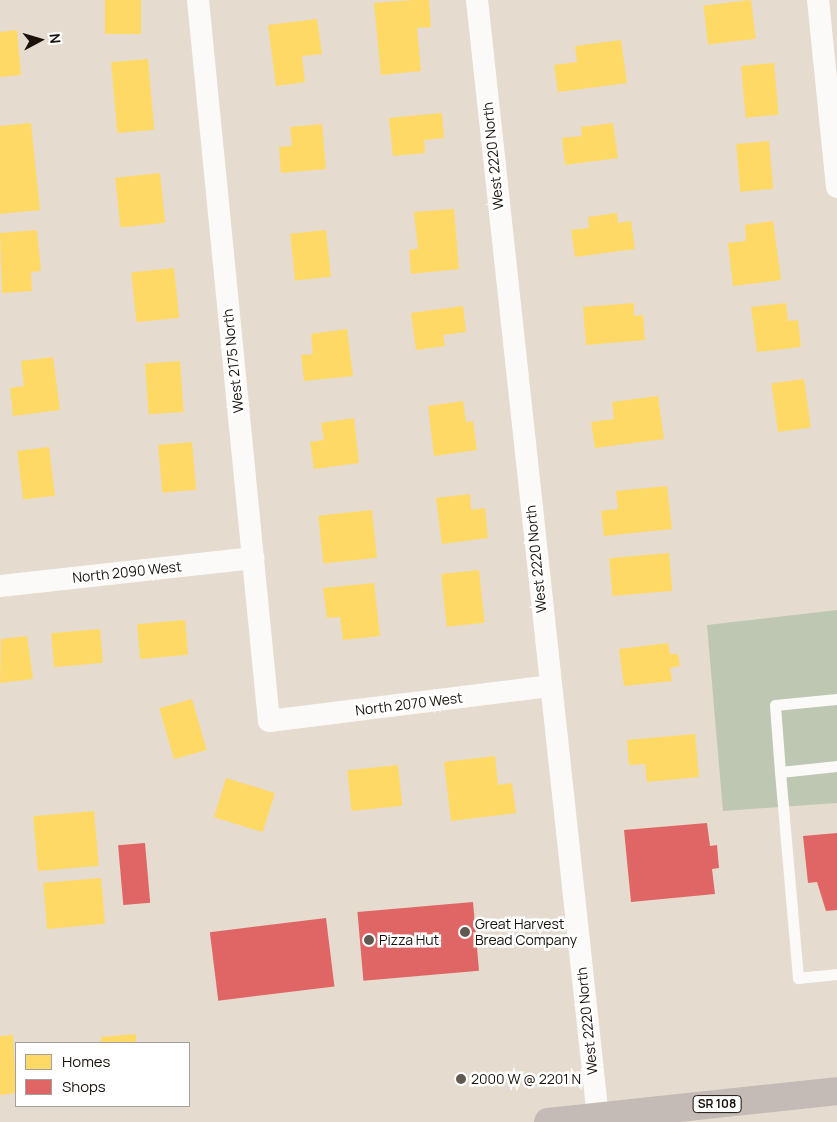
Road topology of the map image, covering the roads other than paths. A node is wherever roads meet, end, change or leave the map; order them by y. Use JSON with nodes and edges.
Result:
{"nodes":[{"id":1,"x":198,"y":0,"type":"edge"},
{"id":2,"x":477,"y":0,"type":"edge"},
{"id":3,"x":818,"y":0,"type":"edge"},
{"id":4,"x":837,"y":187,"type":"edge"},
{"id":5,"x":253,"y":558,"type":"junction"},
{"id":6,"x":0,"y":586,"type":"edge"},
{"id":7,"x":549,"y":686,"type":"junction"},
{"id":8,"x":837,"y":699,"type":"edge"},
{"id":9,"x":269,"y":721,"type":"joint"},
{"id":10,"x":837,"y":766,"type":"edge"},
{"id":11,"x":780,"y":772,"type":"junction"},
{"id":12,"x":837,"y":974,"type":"edge"},
{"id":13,"x":837,"y":1091,"type":"edge"},
{"id":14,"x":681,"y":1115,"type":"edge"},
{"id":15,"x":598,"y":1117,"type":"junction"},
{"id":16,"x":548,"y":1122,"type":"edge"}],
"edges":[{"from":1,"to":5,"type":"street","name":"West 2175 North"},
{"from":2,"to":7,"type":"street","name":"West 2220 North"},
{"from":3,"to":4,"type":"street"},
{"from":5,"to":6,"type":"street","name":"North 2090 West"},
{"from":5,"to":9,"type":"street","name":"West 2175 North"},
{"from":7,"to":9,"type":"street","name":"North 2070 West"},
{"from":7,"to":15,"type":"street","name":"West 2220 North"},
{"from":8,"to":11,"type":"lane"},
{"from":10,"to":11,"type":"lane"},
{"from":11,"to":12,"type":"lane"},
{"from":13,"to":14,"type":"main road","number":"SR 108"},
{"from":14,"to":15,"type":"main road","number":"SR 108"},
{"from":15,"to":16,"type":"main road","number":"SR 108"}]}
